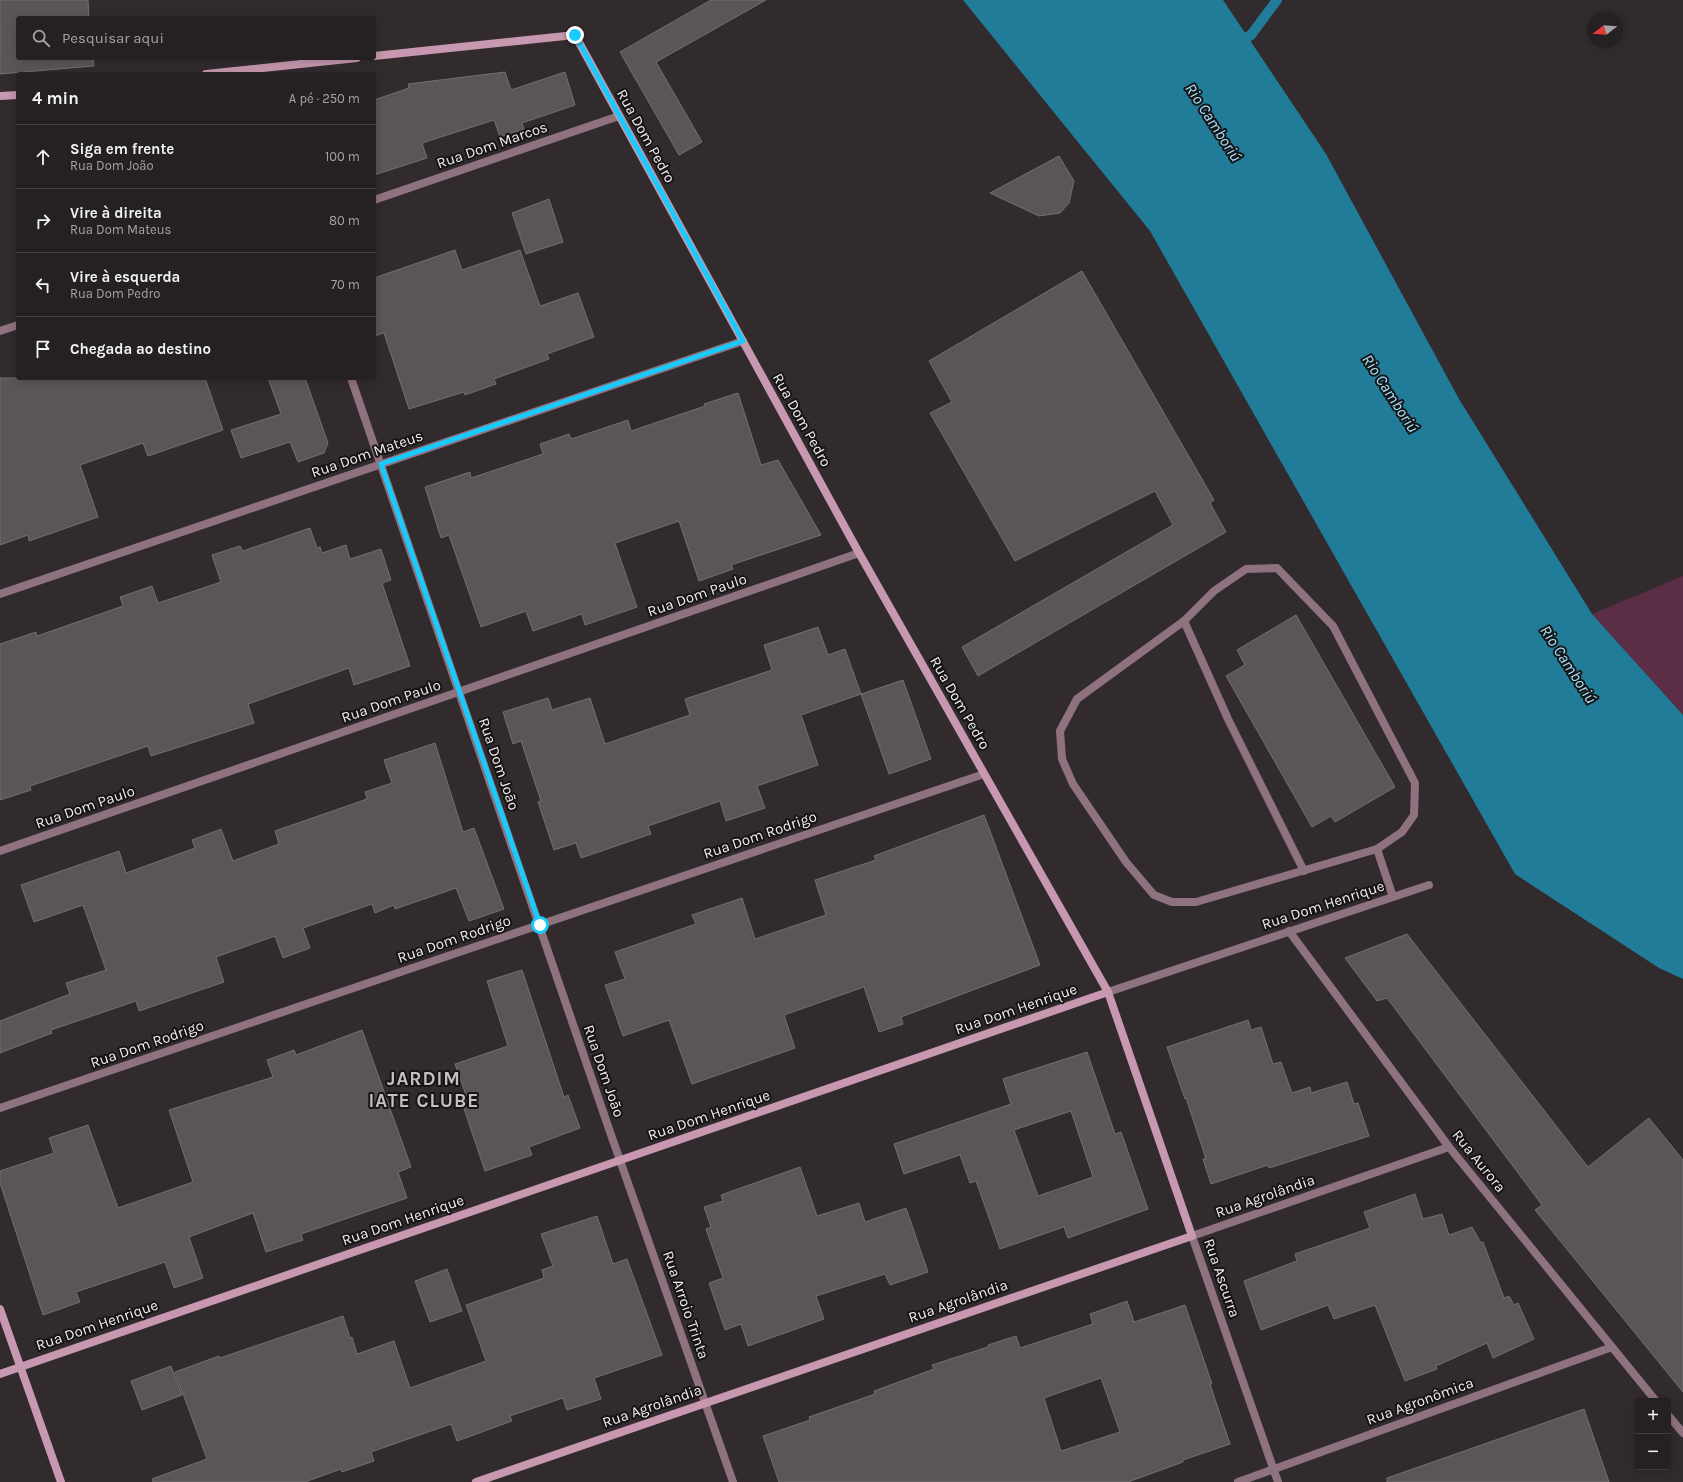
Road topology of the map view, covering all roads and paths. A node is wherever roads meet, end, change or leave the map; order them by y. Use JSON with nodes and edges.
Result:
{"nodes":[{"id":1,"x":376,"y":56,"type":"edge"},
{"id":2,"x":341,"y":60,"type":"edge"},
{"id":3,"x":246,"y":72,"type":"edge"},
{"id":4,"x":16,"y":94,"type":"edge"},
{"id":5,"x":0,"y":96,"type":"edge"},
{"id":6,"x":619,"y":116,"type":"junction"},
{"id":7,"x":376,"y":199,"type":"edge"},
{"id":8,"x":16,"y":326,"type":"edge"},
{"id":9,"x":0,"y":331,"type":"edge"},
{"id":10,"x":743,"y":341,"type":"junction"},
{"id":11,"x":352,"y":380,"type":"edge"},
{"id":12,"x":381,"y":464,"type":"junction"},
{"id":13,"x":859,"y":553,"type":"junction"},
{"id":14,"x":0,"y":594,"type":"edge"},
{"id":15,"x":1184,"y":621,"type":"junction"},
{"id":16,"x":459,"y":692,"type":"junction"},
{"id":17,"x":984,"y":774,"type":"junction"},
{"id":18,"x":1377,"y":850,"type":"junction"},
{"id":19,"x":0,"y":851,"type":"edge"},
{"id":20,"x":1304,"y":871,"type":"junction"},
{"id":21,"x":1429,"y":885,"type":"dead end"},
{"id":22,"x":1393,"y":897,"type":"junction"},
{"id":23,"x":540,"y":925,"type":"junction"},
{"id":24,"x":1289,"y":931,"type":"junction"},
{"id":25,"x":1108,"y":992,"type":"junction"},
{"id":26,"x":0,"y":1108,"type":"edge"},
{"id":27,"x":1449,"y":1147,"type":"junction"},
{"id":28,"x":621,"y":1160,"type":"junction"},
{"id":29,"x":1192,"y":1236,"type":"junction"},
{"id":30,"x":0,"y":1309,"type":"edge"},
{"id":31,"x":1612,"y":1347,"type":"junction"},
{"id":32,"x":20,"y":1366,"type":"junction"},
{"id":33,"x":0,"y":1374,"type":"edge"},
{"id":34,"x":1654,"y":1398,"type":"edge"},
{"id":35,"x":706,"y":1402,"type":"junction"},
{"id":36,"x":1671,"y":1419,"type":"edge"},
{"id":37,"x":1683,"y":1433,"type":"edge"},
{"id":38,"x":1274,"y":1469,"type":"junction"},
{"id":39,"x":60,"y":1482,"type":"edge"},
{"id":40,"x":476,"y":1482,"type":"edge"},
{"id":41,"x":734,"y":1482,"type":"edge"},
{"id":42,"x":1238,"y":1482,"type":"edge"},
{"id":43,"x":1278,"y":1482,"type":"edge"}],
"edges":[{"from":1,"to":6,"type":"street","name":"Rua Dom Pedro"},
{"from":2,"to":3,"type":"street"},
{"from":4,"to":5,"type":"street"},
{"from":6,"to":7,"type":"street","name":"Rua Dom Marcos"},
{"from":6,"to":10,"type":"street","name":"Rua Dom Pedro"},
{"from":8,"to":9,"type":"street"},
{"from":10,"to":12,"type":"street","name":"Rua Dom Mateus"},
{"from":10,"to":13,"type":"street","name":"Rua Dom Pedro"},
{"from":11,"to":12,"type":"street","name":"Rua Dom João"},
{"from":12,"to":14,"type":"street","name":"Rua Dom Mateus"},
{"from":12,"to":16,"type":"street","name":"Rua Dom João"},
{"from":13,"to":16,"type":"street","name":"Rua Dom Paulo"},
{"from":13,"to":17,"type":"street","name":"Rua Dom Pedro"},
{"from":15,"to":18,"type":"street"},
{"from":15,"to":20,"type":"street"},
{"from":15,"to":20,"type":"street"},
{"from":16,"to":19,"type":"street","name":"Rua Dom Paulo"},
{"from":16,"to":23,"type":"street","name":"Rua Dom João"},
{"from":17,"to":23,"type":"street","name":"Rua Dom Rodrigo"},
{"from":17,"to":25,"type":"street","name":"Rua Dom Pedro"},
{"from":18,"to":20,"type":"street"},
{"from":18,"to":22,"type":"street"},
{"from":21,"to":22,"type":"street","name":"Rua Dom Henrique"},
{"from":22,"to":24,"type":"street","name":"Rua Dom Henrique"},
{"from":23,"to":26,"type":"street","name":"Rua Dom Rodrigo"},
{"from":23,"to":28,"type":"street","name":"Rua Dom João"},
{"from":24,"to":25,"type":"street","name":"Rua Dom Henrique"},
{"from":24,"to":27,"type":"street","name":"Rua Aurora"},
{"from":25,"to":28,"type":"street","name":"Rua Dom Henrique"},
{"from":25,"to":29,"type":"street","name":"Rua Ascurra"},
{"from":27,"to":29,"type":"street","name":"Rua Agrolândia"},
{"from":27,"to":31,"type":"street","name":"Rua Aurora"},
{"from":28,"to":32,"type":"street","name":"Rua Dom Henrique"},
{"from":28,"to":35,"type":"street","name":"Rua Arroio Trinta"},
{"from":29,"to":35,"type":"street","name":"Rua Agrolândia"},
{"from":29,"to":38,"type":"street","name":"Rua Ascurra"},
{"from":30,"to":32,"type":"street"},
{"from":31,"to":34,"type":"street","name":"Rua Aurora"},
{"from":31,"to":38,"type":"street","name":"Rua Agronômica"},
{"from":32,"to":33,"type":"street","name":"Rua Dom Henrique"},
{"from":32,"to":39,"type":"street"},
{"from":35,"to":40,"type":"street","name":"Rua Agrolândia"},
{"from":35,"to":41,"type":"street","name":"Rua Arroio Trinta"},
{"from":36,"to":37,"type":"street"},
{"from":38,"to":42,"type":"street","name":"Rua Agronômica"},
{"from":38,"to":43,"type":"street","name":"Rua Ascurra"}]}
